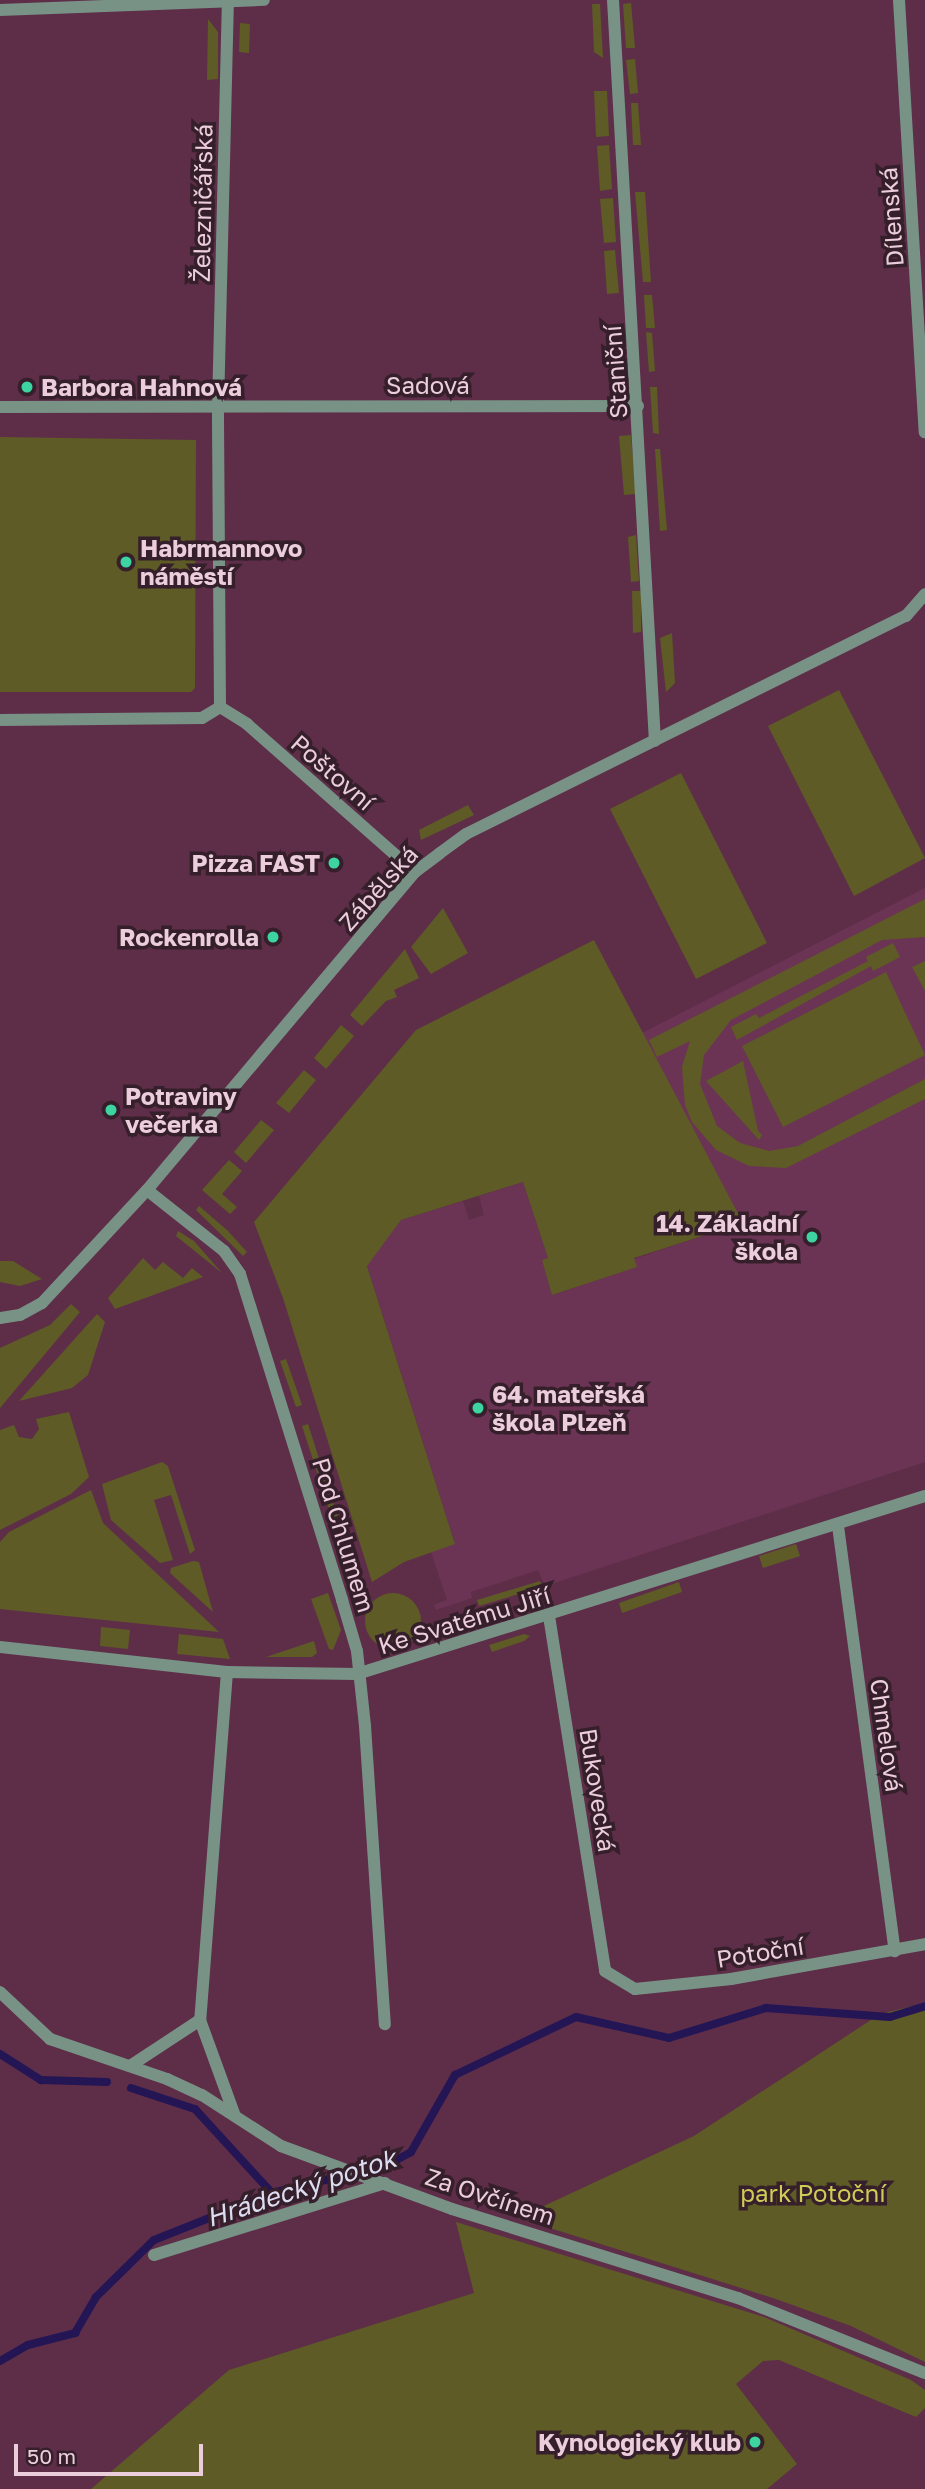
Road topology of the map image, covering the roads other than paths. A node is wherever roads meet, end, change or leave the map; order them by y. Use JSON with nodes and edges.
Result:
{"nodes":[{"id":1,"x":264,"y":0,"type":"edge"},
{"id":2,"x":614,"y":0,"type":"edge"},
{"id":3,"x":899,"y":0,"type":"edge"},
{"id":4,"x":228,"y":1,"type":"edge"},
{"id":5,"x":0,"y":10,"type":"edge"},
{"id":6,"x":638,"y":406,"type":"junction"},
{"id":7,"x":0,"y":407,"type":"edge"},
{"id":8,"x":218,"y":407,"type":"junction"},
{"id":9,"x":925,"y":432,"type":"edge"},
{"id":10,"x":925,"y":594,"type":"edge"},
{"id":11,"x":220,"y":707,"type":"junction"},
{"id":12,"x":0,"y":720,"type":"edge"},
{"id":13,"x":655,"y":741,"type":"junction"},
{"id":14,"x":415,"y":872,"type":"junction"},
{"id":15,"x":147,"y":1191,"type":"junction"},
{"id":16,"x":0,"y":1318,"type":"edge"},
{"id":17,"x":925,"y":1496,"type":"edge"},
{"id":18,"x":838,"y":1525,"type":"junction"},
{"id":19,"x":549,"y":1616,"type":"junction"},
{"id":20,"x":0,"y":1647,"type":"edge"},
{"id":21,"x":227,"y":1672,"type":"junction"},
{"id":22,"x":357,"y":1674,"type":"junction"},
{"id":23,"x":925,"y":1944,"type":"edge"},
{"id":24,"x":895,"y":1951,"type":"junction"},
{"id":25,"x":605,"y":1970,"type":"joint"},
{"id":26,"x":0,"y":1992,"type":"edge"},
{"id":27,"x":200,"y":2020,"type":"junction"},
{"id":28,"x":385,"y":2024,"type":"dead end"},
{"id":29,"x":130,"y":2066,"type":"junction"},
{"id":30,"x":235,"y":2116,"type":"junction"},
{"id":31,"x":380,"y":2181,"type":"junction"},
{"id":32,"x":153,"y":2255,"type":"dead end"},
{"id":33,"x":925,"y":2373,"type":"edge"}],
"edges":[{"from":1,"to":4,"type":"street"},
{"from":2,"to":6,"type":"street","name":"Staniční"},
{"from":3,"to":9,"type":"street","name":"Dílenská"},
{"from":4,"to":5,"type":"street"},
{"from":4,"to":8,"type":"street","name":"Železničářská"},
{"from":6,"to":8,"type":"street","name":"Sadová"},
{"from":6,"to":13,"type":"street","name":"Staniční"},
{"from":7,"to":8,"type":"street"},
{"from":8,"to":11,"type":"street"},
{"from":10,"to":13,"type":"street","name":"Zábělská"},
{"from":11,"to":12,"type":"street"},
{"from":11,"to":14,"type":"street","name":"Poštovní"},
{"from":13,"to":14,"type":"street","name":"Zábělská"},
{"from":14,"to":15,"type":"street","name":"Zábělská"},
{"from":15,"to":16,"type":"street","name":"Zábělská"},
{"from":15,"to":22,"type":"street","name":"Pod Chlumem"},
{"from":17,"to":18,"type":"street","name":"Ke Svatému Jiří"},
{"from":18,"to":19,"type":"street","name":"Ke Svatému Jiří"},
{"from":18,"to":24,"type":"street","name":"Chmelová"},
{"from":19,"to":22,"type":"street","name":"Ke Svatému Jiří"},
{"from":19,"to":25,"type":"street","name":"Bukovecká"},
{"from":20,"to":21,"type":"street","name":"Ke Svatému Jiří"},
{"from":21,"to":22,"type":"street","name":"Ke Svatému Jiří"},
{"from":21,"to":27,"type":"street"},
{"from":22,"to":28,"type":"street","name":"Pod Chlumem"},
{"from":23,"to":24,"type":"street","name":"Potoční"},
{"from":24,"to":25,"type":"street","name":"Potoční"},
{"from":26,"to":29,"type":"street","name":"Za Ovčínem"},
{"from":27,"to":29,"type":"street"},
{"from":27,"to":30,"type":"street"},
{"from":29,"to":30,"type":"street","name":"Za Ovčínem"},
{"from":30,"to":31,"type":"street","name":"Za Ovčínem"},
{"from":31,"to":32,"type":"street"},
{"from":31,"to":33,"type":"street","name":"Za Ovčínem"}]}
